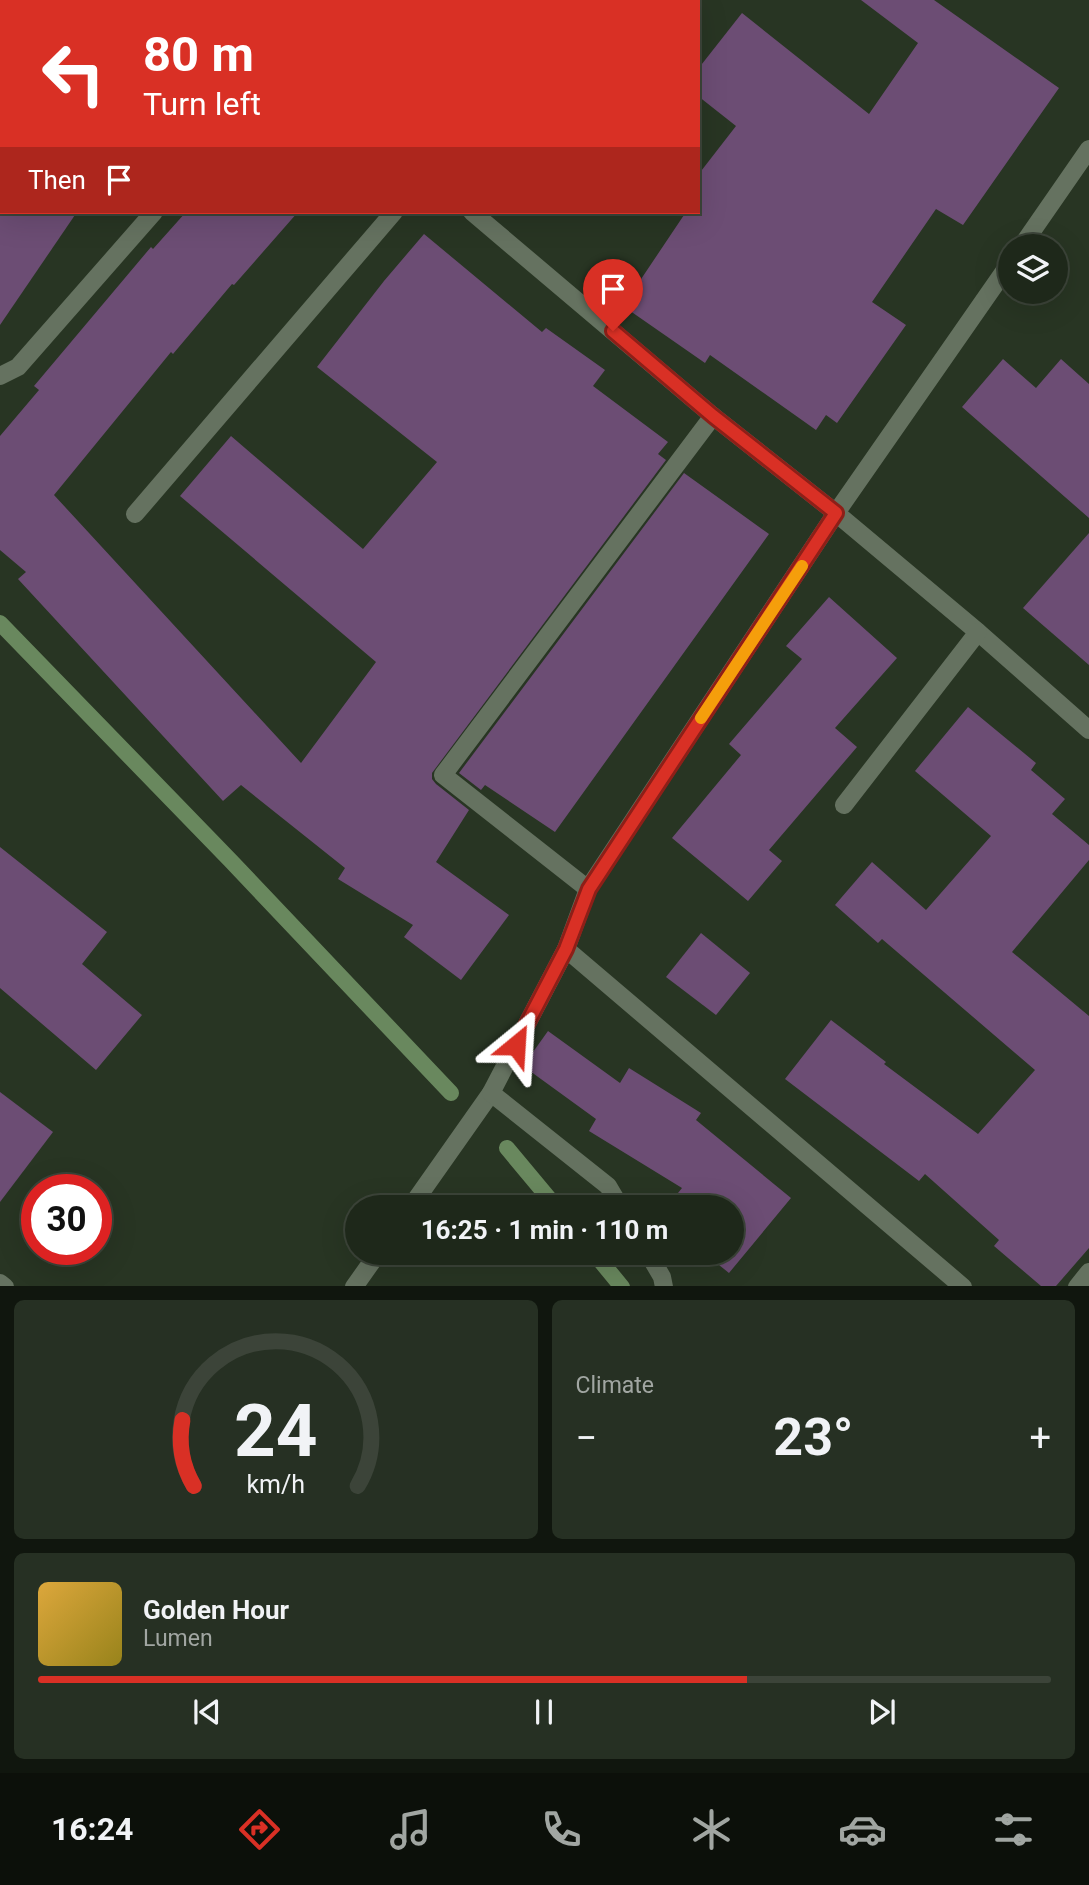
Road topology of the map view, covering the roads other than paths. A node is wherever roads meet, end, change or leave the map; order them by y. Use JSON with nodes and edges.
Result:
{"nodes":[{"id":1,"x":1089,"y":149,"type":"edge"},
{"id":2,"x":152,"y":214,"type":"edge"},
{"id":3,"x":392,"y":214,"type":"edge"},
{"id":4,"x":474,"y":214,"type":"edge"},
{"id":5,"x":1030,"y":234,"type":"edge"},
{"id":6,"x":998,"y":280,"type":"edge"},
{"id":7,"x":0,"y":376,"type":"edge"},
{"id":8,"x":713,"y":416,"type":"junction"},
{"id":9,"x":836,"y":513,"type":"junction"},
{"id":10,"x":135,"y":514,"type":"dead end"},
{"id":11,"x":978,"y":632,"type":"junction"},
{"id":12,"x":1089,"y":730,"type":"edge"},
{"id":13,"x":844,"y":805,"type":"dead end"},
{"id":14,"x":589,"y":889,"type":"junction"},
{"id":15,"x":566,"y":949,"type":"junction"},
{"id":16,"x":491,"y":1093,"type":"junction"},
{"id":17,"x":419,"y":1195,"type":"edge"},
{"id":18,"x":613,"y":1195,"type":"edge"},
{"id":19,"x":369,"y":1265,"type":"edge"},
{"id":20,"x":655,"y":1265,"type":"edge"},
{"id":21,"x":1089,"y":1272,"type":"edge"},
{"id":22,"x":0,"y":1283,"type":"edge"},
{"id":23,"x":5,"y":1286,"type":"edge"},
{"id":24,"x":354,"y":1286,"type":"edge"},
{"id":25,"x":664,"y":1286,"type":"edge"},
{"id":26,"x":963,"y":1286,"type":"edge"},
{"id":27,"x":1077,"y":1286,"type":"edge"}],
"edges":[{"from":1,"to":5,"type":"street"},
{"from":2,"to":7,"type":"street"},
{"from":3,"to":10,"type":"street"},
{"from":4,"to":8,"type":"street"},
{"from":6,"to":9,"type":"street"},
{"from":8,"to":9,"type":"street"},
{"from":8,"to":14,"type":"street"},
{"from":9,"to":11,"type":"street"},
{"from":9,"to":14,"type":"street"},
{"from":11,"to":12,"type":"street"},
{"from":11,"to":13,"type":"street"},
{"from":14,"to":15,"type":"street"},
{"from":15,"to":16,"type":"street"},
{"from":15,"to":26,"type":"street"},
{"from":16,"to":17,"type":"street"},
{"from":16,"to":18,"type":"street"},
{"from":19,"to":24,"type":"street"},
{"from":20,"to":25,"type":"street"},
{"from":21,"to":27,"type":"street"},
{"from":22,"to":23,"type":"street"}]}
